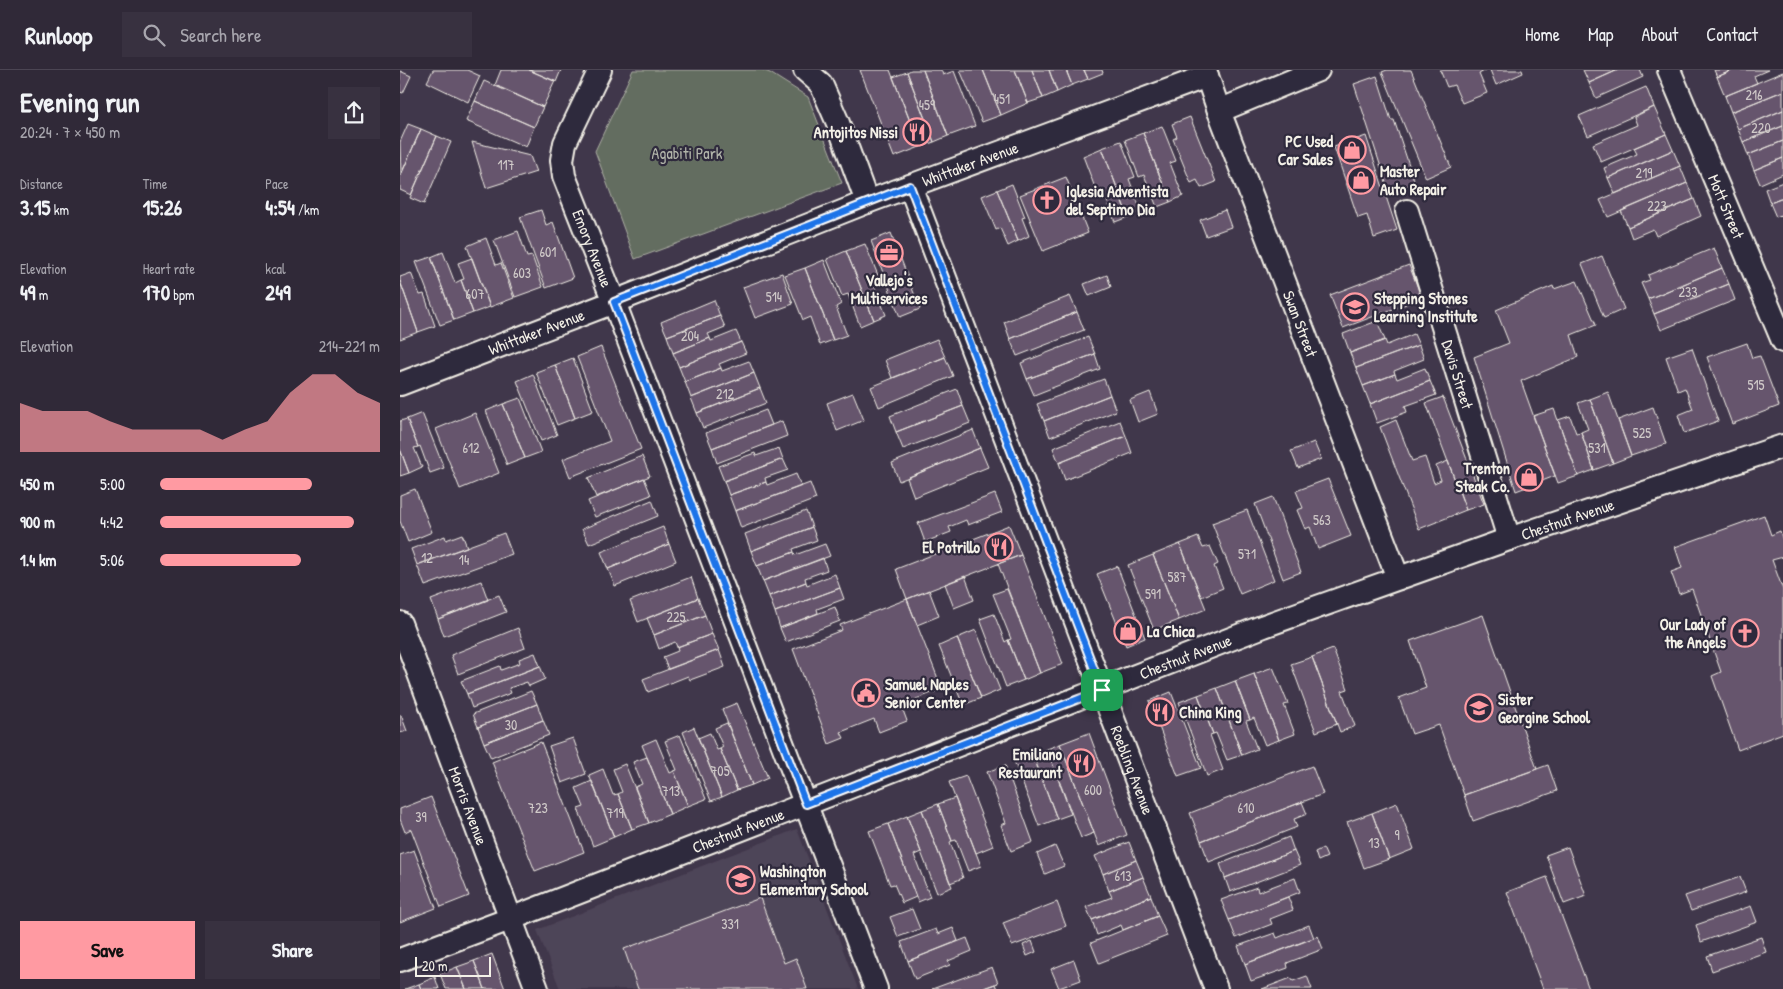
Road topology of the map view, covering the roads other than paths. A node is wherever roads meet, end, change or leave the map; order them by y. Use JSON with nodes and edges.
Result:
{"nodes":[{"id":1,"x":600,"y":70,"type":"edge"},
{"id":2,"x":805,"y":70,"type":"edge"},
{"id":3,"x":1318,"y":70,"type":"edge"},
{"id":4,"x":1669,"y":70,"type":"edge"},
{"id":5,"x":1206,"y":73,"type":"edge"},
{"id":6,"x":1218,"y":111,"type":"junction"},
{"id":7,"x":910,"y":186,"type":"junction"},
{"id":8,"x":867,"y":202,"type":"junction"},
{"id":9,"x":1407,"y":211,"type":"dead end"},
{"id":10,"x":614,"y":302,"type":"junction"},
{"id":11,"x":1783,"y":341,"type":"edge"},
{"id":12,"x":400,"y":384,"type":"edge"},
{"id":13,"x":1783,"y":446,"type":"edge"},
{"id":14,"x":1510,"y":539,"type":"junction"},
{"id":15,"x":1398,"y":578,"type":"junction"},
{"id":16,"x":400,"y":624,"type":"edge"},
{"id":17,"x":1102,"y":690,"type":"junction"},
{"id":18,"x":806,"y":804,"type":"junction"},
{"id":19,"x":510,"y":919,"type":"junction"},
{"id":20,"x":400,"y":960,"type":"edge"},
{"id":21,"x":537,"y":989,"type":"edge"},
{"id":22,"x":876,"y":989,"type":"edge"},
{"id":23,"x":1216,"y":989,"type":"edge"}],
"edges":[{"from":1,"to":10,"type":"street","name":"Emory Avenue"},
{"from":2,"to":8,"type":"street"},
{"from":3,"to":6,"type":"street"},
{"from":4,"to":11,"type":"street","name":"Mott Street"},
{"from":5,"to":6,"type":"street","name":"Swan Street"},
{"from":5,"to":7,"type":"street","name":"Whittaker Avenue"},
{"from":6,"to":15,"type":"street","name":"Swan Street"},
{"from":7,"to":8,"type":"street","name":"Whittaker Avenue"},
{"from":7,"to":17,"type":"street","name":"Roebling Avenue"},
{"from":8,"to":10,"type":"street","name":"Whittaker Avenue"},
{"from":9,"to":14,"type":"street","name":"Davis Street"},
{"from":10,"to":12,"type":"street","name":"Whittaker Avenue"},
{"from":10,"to":18,"type":"street","name":"Emory Avenue"},
{"from":13,"to":14,"type":"street","name":"Chestnut Avenue"},
{"from":14,"to":15,"type":"street","name":"Chestnut Avenue"},
{"from":15,"to":17,"type":"street","name":"Chestnut Avenue"},
{"from":16,"to":19,"type":"street","name":"Morris Avenue"},
{"from":17,"to":18,"type":"street","name":"Chestnut Avenue"},
{"from":17,"to":23,"type":"street","name":"Roebling Avenue"},
{"from":18,"to":19,"type":"street","name":"Chestnut Avenue"},
{"from":18,"to":22,"type":"street","name":"Emory Avenue"},
{"from":19,"to":20,"type":"street","name":"Chestnut Avenue"},
{"from":19,"to":21,"type":"street","name":"Morris Avenue"}]}
